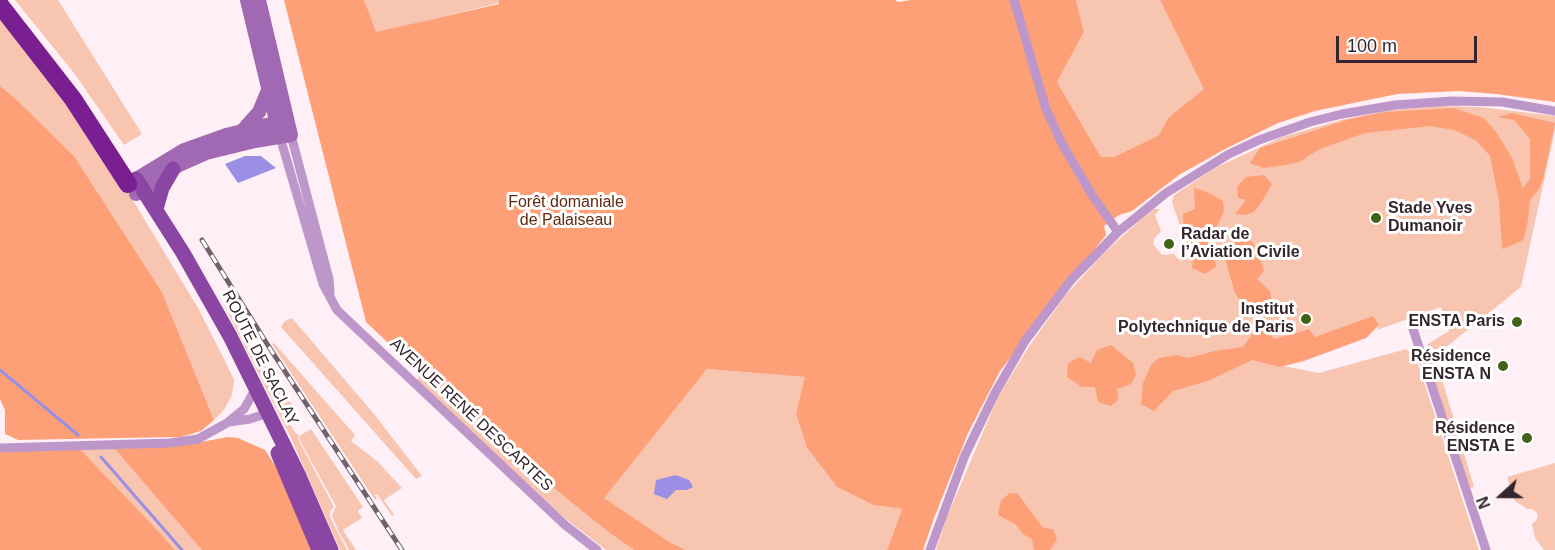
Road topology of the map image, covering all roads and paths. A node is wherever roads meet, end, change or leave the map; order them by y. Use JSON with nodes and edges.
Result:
{"nodes":[{"id":1,"x":8,"y":0,"type":"edge"},
{"id":2,"x":247,"y":0,"type":"edge"},
{"id":3,"x":259,"y":0,"type":"edge"},
{"id":4,"x":1014,"y":0,"type":"edge"},
{"id":5,"x":0,"y":5,"type":"edge"},
{"id":6,"x":269,"y":88,"type":"junction"},
{"id":7,"x":1555,"y":111,"type":"edge"},
{"id":8,"x":282,"y":122,"type":"junction"},
{"id":9,"x":241,"y":132,"type":"junction"},
{"id":10,"x":285,"y":136,"type":"junction"},
{"id":11,"x":173,"y":169,"type":"junction"},
{"id":12,"x":136,"y":186,"type":"junction"},
{"id":13,"x":156,"y":209,"type":"junction"},
{"id":14,"x":1118,"y":232,"type":"junction"},
{"id":15,"x":1413,"y":329,"type":"dead end"},
{"id":16,"x":253,"y":393,"type":"junction"},
{"id":17,"x":264,"y":415,"type":"junction"},
{"id":18,"x":227,"y":423,"type":"junction"},
{"id":19,"x":0,"y":448,"type":"edge"},
{"id":20,"x":319,"y":550,"type":"edge"},
{"id":21,"x":331,"y":550,"type":"edge"},
{"id":22,"x":597,"y":550,"type":"edge"},
{"id":23,"x":930,"y":550,"type":"edge"},
{"id":24,"x":1486,"y":550,"type":"edge"}],
"edges":[{"from":1,"to":12,"type":"highway"},
{"from":2,"to":6,"type":"main road"},
{"from":3,"to":8,"type":"main road"},
{"from":4,"to":14,"type":"street"},
{"from":5,"to":12,"type":"highway"},
{"from":6,"to":8,"type":"main road"},
{"from":6,"to":9,"type":"main road"},
{"from":7,"to":14,"type":"street"},
{"from":8,"to":9,"type":"main road"},
{"from":8,"to":10,"type":"main road"},
{"from":9,"to":12,"type":"main road"},
{"from":10,"to":11,"type":"main road"},
{"from":10,"to":22,"type":"street","name":"AVENUE RENÉ DESCARTES"},
{"from":11,"to":12,"type":"main road"},
{"from":11,"to":13,"type":"main road"},
{"from":12,"to":13,"type":"main road","name":"ROUTE DE SACLAY"},
{"from":12,"to":16,"type":"main road","name":"ROUTE DE SACLAY"},
{"from":13,"to":16,"type":"main road","name":"ROUTE DE SACLAY"},
{"from":14,"to":23,"type":"street"},
{"from":15,"to":24,"type":"street"},
{"from":16,"to":17,"type":"main road","name":"ROUTE DE SACLAY"},
{"from":16,"to":18,"type":"street"},
{"from":17,"to":18,"type":"street"},
{"from":17,"to":20,"type":"main road","name":"ROUTE DE SACLAY"},
{"from":17,"to":21,"type":"main road","name":"ROUTE DE SACLAY"},
{"from":18,"to":19,"type":"street"}]}
